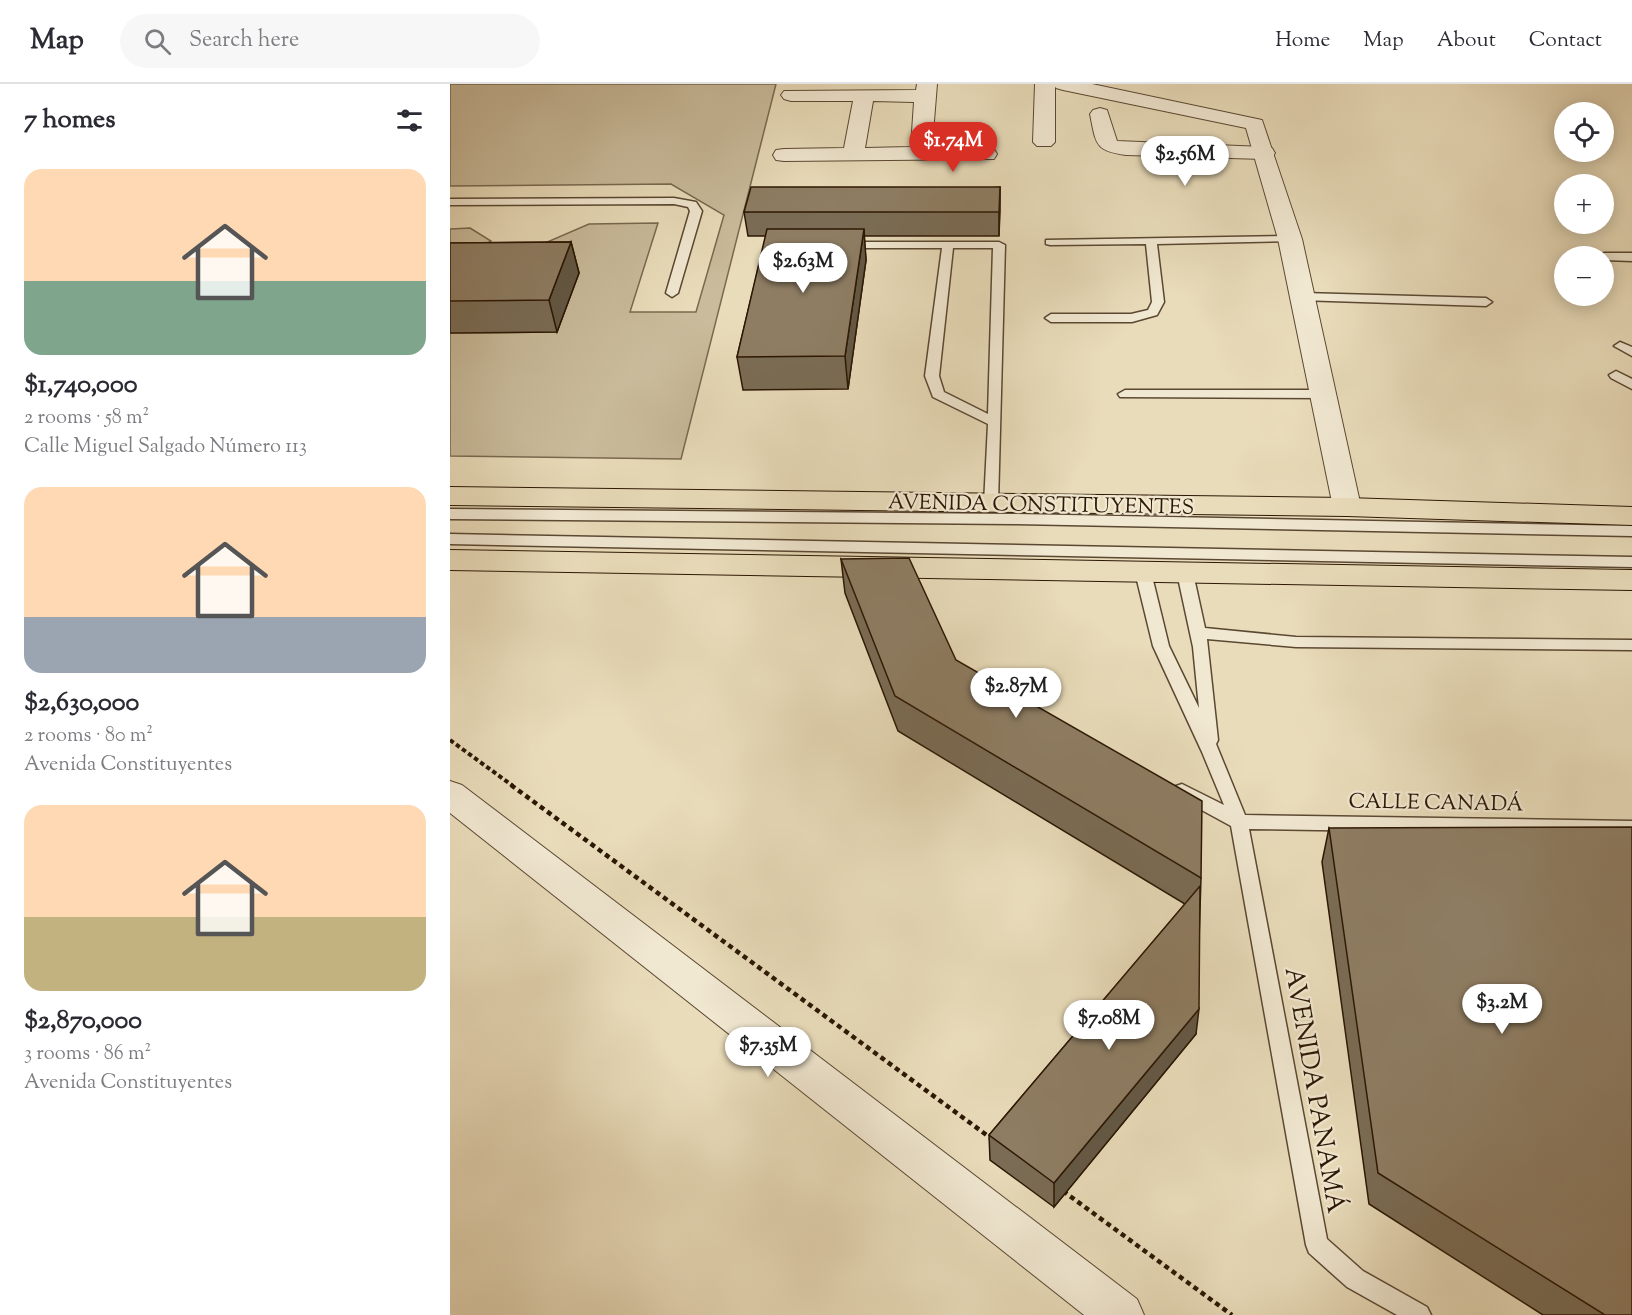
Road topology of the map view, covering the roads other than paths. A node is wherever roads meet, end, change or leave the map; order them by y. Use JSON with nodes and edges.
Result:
{"nodes":[{"id":1,"x":1045,"y":84,"type":"edge"},
{"id":2,"x":1063,"y":84,"type":"edge"},
{"id":3,"x":926,"y":90,"type":"edge"},
{"id":4,"x":790,"y":95,"type":"dead end"},
{"id":5,"x":864,"y":95,"type":"junction"},
{"id":6,"x":1100,"y":114,"type":"dead end"},
{"id":7,"x":1044,"y":142,"type":"dead end"},
{"id":8,"x":921,"y":152,"type":"junction"},
{"id":9,"x":853,"y":154,"type":"junction"},
{"id":10,"x":986,"y":154,"type":"dead end"},
{"id":11,"x":784,"y":155,"type":"dead end"},
{"id":12,"x":1267,"y":160,"type":"junction"},
{"id":13,"x":1101,"y":168,"type":"dead end"},
{"id":14,"x":450,"y":202,"type":"edge"},
{"id":15,"x":1290,"y":239,"type":"junction"},
{"id":16,"x":1151,"y":240,"type":"junction"},
{"id":17,"x":1050,"y":242,"type":"dead end"},
{"id":18,"x":835,"y":245,"type":"edge"},
{"id":19,"x":948,"y":245,"type":"junction"},
{"id":20,"x":1614,"y":257,"type":"edge"},
{"id":21,"x":1632,"y":257,"type":"edge"},
{"id":22,"x":672,"y":293,"type":"dead end"},
{"id":23,"x":1303,"y":297,"type":"junction"},
{"id":24,"x":1486,"y":302,"type":"dead end"},
{"id":25,"x":1051,"y":318,"type":"dead end"},
{"id":26,"x":1616,"y":375,"type":"dead end"},
{"id":27,"x":1632,"y":385,"type":"edge"},
{"id":28,"x":1125,"y":394,"type":"dead end"},
{"id":29,"x":1324,"y":394,"type":"junction"},
{"id":30,"x":995,"y":422,"type":"junction"},
{"id":31,"x":450,"y":496,"type":"edge"},
{"id":32,"x":991,"y":504,"type":"junction"},
{"id":33,"x":1347,"y":507,"type":"junction"},
{"id":34,"x":450,"y":514,"type":"edge"},
{"id":35,"x":1632,"y":516,"type":"edge"},
{"id":36,"x":1632,"y":531,"type":"edge"},
{"id":37,"x":450,"y":539,"type":"edge"},
{"id":38,"x":450,"y":560,"type":"edge"},
{"id":39,"x":1632,"y":562,"type":"edge"},
{"id":40,"x":1143,"y":572,"type":"junction"},
{"id":41,"x":1185,"y":573,"type":"junction"},
{"id":42,"x":1632,"y":580,"type":"edge"},
{"id":43,"x":1198,"y":633,"type":"junction"},
{"id":44,"x":1632,"y":645,"type":"edge"},
{"id":45,"x":1211,"y":752,"type":"junction"},
{"id":46,"x":1167,"y":782,"type":"edge"},
{"id":47,"x":450,"y":794,"type":"edge"},
{"id":48,"x":1239,"y":822,"type":"junction"},
{"id":49,"x":1632,"y":828,"type":"edge"},
{"id":50,"x":1121,"y":1315,"type":"edge"},
{"id":51,"x":1419,"y":1315,"type":"edge"}],
"edges":[{"from":1,"to":7,"type":"street"},
{"from":2,"to":12,"type":"street"},
{"from":3,"to":5,"type":"street"},
{"from":3,"to":8,"type":"street"},
{"from":4,"to":5,"type":"street"},
{"from":5,"to":9,"type":"street"},
{"from":6,"to":12,"type":"street"},
{"from":8,"to":9,"type":"street"},
{"from":8,"to":10,"type":"street"},
{"from":9,"to":11,"type":"street"},
{"from":12,"to":13,"type":"street"},
{"from":12,"to":15,"type":"street"},
{"from":14,"to":22,"type":"lane"},
{"from":15,"to":16,"type":"lane"},
{"from":15,"to":23,"type":"street"},
{"from":16,"to":17,"type":"lane"},
{"from":16,"to":25,"type":"lane"},
{"from":18,"to":19,"type":"lane"},
{"from":19,"to":30,"type":"lane"},
{"from":19,"to":30,"type":"lane"},
{"from":20,"to":21,"type":"lane"},
{"from":23,"to":24,"type":"lane"},
{"from":23,"to":29,"type":"street"},
{"from":26,"to":27,"type":"lane"},
{"from":28,"to":29,"type":"lane"},
{"from":29,"to":33,"type":"street"},
{"from":30,"to":32,"type":"lane"},
{"from":31,"to":32,"type":"main road","name":"AVENIDA CONSTITUYENTES"},
{"from":32,"to":33,"type":"main road","name":"AVENIDA CONSTITUYENTES"},
{"from":33,"to":35,"type":"main road","name":"AVENIDA CONSTITUYENTES"},
{"from":34,"to":36,"type":"lane"},
{"from":37,"to":39,"type":"lane"},
{"from":38,"to":40,"type":"main road"},
{"from":40,"to":41,"type":"main road"},
{"from":40,"to":45,"type":"lane"},
{"from":41,"to":42,"type":"main road"},
{"from":41,"to":43,"type":"lane"},
{"from":43,"to":44,"type":"lane"},
{"from":43,"to":45,"type":"lane"},
{"from":45,"to":48,"type":"lane","name":"AVENIDA PANAMÁ"},
{"from":46,"to":48,"type":"lane"},
{"from":47,"to":50,"type":"street"},
{"from":48,"to":49,"type":"lane","name":"CALLE CANADÁ"},
{"from":48,"to":51,"type":"lane","name":"AVENIDA PANAMÁ"}]}
